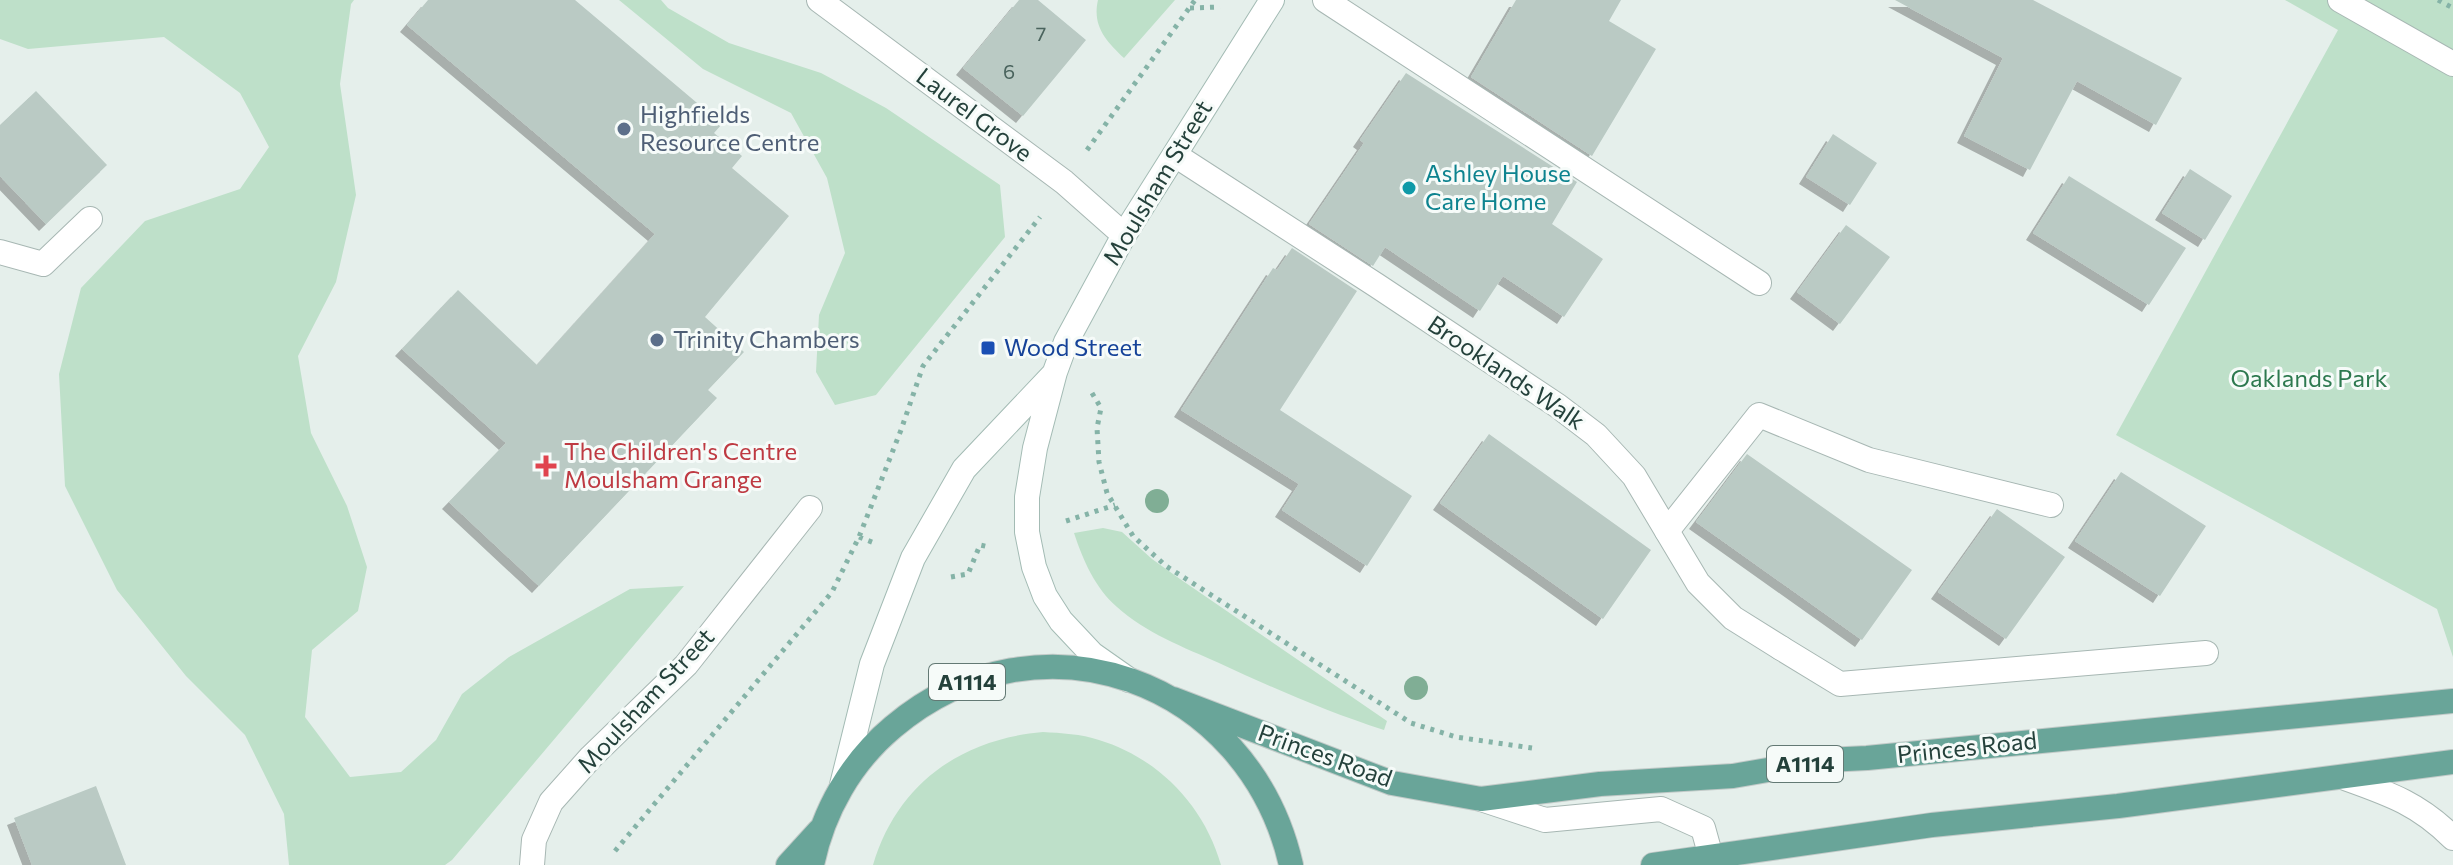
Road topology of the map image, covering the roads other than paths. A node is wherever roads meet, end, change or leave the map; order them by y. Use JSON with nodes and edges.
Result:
{"nodes":[{"id":1,"x":819,"y":0,"type":"edge"},
{"id":2,"x":1272,"y":0,"type":"edge"},
{"id":3,"x":1325,"y":0,"type":"edge"},
{"id":4,"x":2340,"y":0,"type":"edge"},
{"id":5,"x":2453,"y":64,"type":"edge"},
{"id":6,"x":1175,"y":155,"type":"junction"},
{"id":7,"x":90,"y":219,"type":"dead end"},
{"id":8,"x":1124,"y":235,"type":"junction"},
{"id":9,"x":0,"y":252,"type":"edge"},
{"id":10,"x":1759,"y":283,"type":"dead end"},
{"id":11,"x":1055,"y":372,"type":"junction"},
{"id":12,"x":2051,"y":505,"type":"dead end"},
{"id":13,"x":810,"y":508,"type":"dead end"},
{"id":14,"x":1667,"y":531,"type":"junction"},
{"id":15,"x":2206,"y":653,"type":"dead end"},
{"id":16,"x":1129,"y":680,"type":"junction"},
{"id":17,"x":1173,"y":699,"type":"junction"},
{"id":18,"x":2453,"y":701,"type":"edge"},
{"id":19,"x":2453,"y":762,"type":"edge"},
{"id":20,"x":2345,"y":778,"type":"junction"},
{"id":21,"x":842,"y":785,"type":"junction"},
{"id":22,"x":1481,"y":799,"type":"junction"},
{"id":23,"x":822,"y":828,"type":"junction"},
{"id":24,"x":2453,"y":838,"type":"edge"},
{"id":25,"x":1712,"y":861,"type":"edge"},
{"id":26,"x":532,"y":865,"type":"edge"},
{"id":27,"x":788,"y":865,"type":"edge"},
{"id":28,"x":812,"y":865,"type":"edge"},
{"id":29,"x":1291,"y":865,"type":"edge"},
{"id":30,"x":1653,"y":865,"type":"edge"}],
"edges":[{"from":1,"to":8,"type":"street","name":"Laurel Grove"},
{"from":2,"to":6,"type":"street","name":"Moulsham Street"},
{"from":3,"to":10,"type":"street"},
{"from":4,"to":5,"type":"street"},
{"from":6,"to":8,"type":"street","name":"Moulsham Street"},
{"from":6,"to":14,"type":"street","name":"Brooklands Walk"},
{"from":7,"to":9,"type":"street"},
{"from":8,"to":11,"type":"street","name":"Moulsham Street"},
{"from":11,"to":16,"type":"street","name":"Moulsham Street"},
{"from":11,"to":21,"type":"street","name":"Moulsham Street"},
{"from":12,"to":14,"type":"street"},
{"from":13,"to":26,"type":"street","name":"Moulsham Street"},
{"from":14,"to":15,"type":"street","name":"Brooklands Walk"},
{"from":16,"to":17,"type":"main road","number":"A1114"},
{"from":16,"to":21,"type":"main road","number":"A1114"},
{"from":17,"to":22,"type":"main road","name":"Princes Road","number":"A1114"},
{"from":17,"to":29,"type":"main road","number":"A1114"},
{"from":18,"to":22,"type":"main road","name":"Princes Road","number":"A1114"},
{"from":19,"to":20,"type":"main road"},
{"from":20,"to":24,"type":"street"},
{"from":20,"to":25,"type":"main road"},
{"from":21,"to":23,"type":"main road","number":"A1114"},
{"from":22,"to":25,"type":"street","name":"Princes Road"},
{"from":23,"to":27,"type":"main road","number":"A1114"},
{"from":23,"to":28,"type":"main road","number":"A1114"},
{"from":25,"to":30,"type":"main road"}]}
